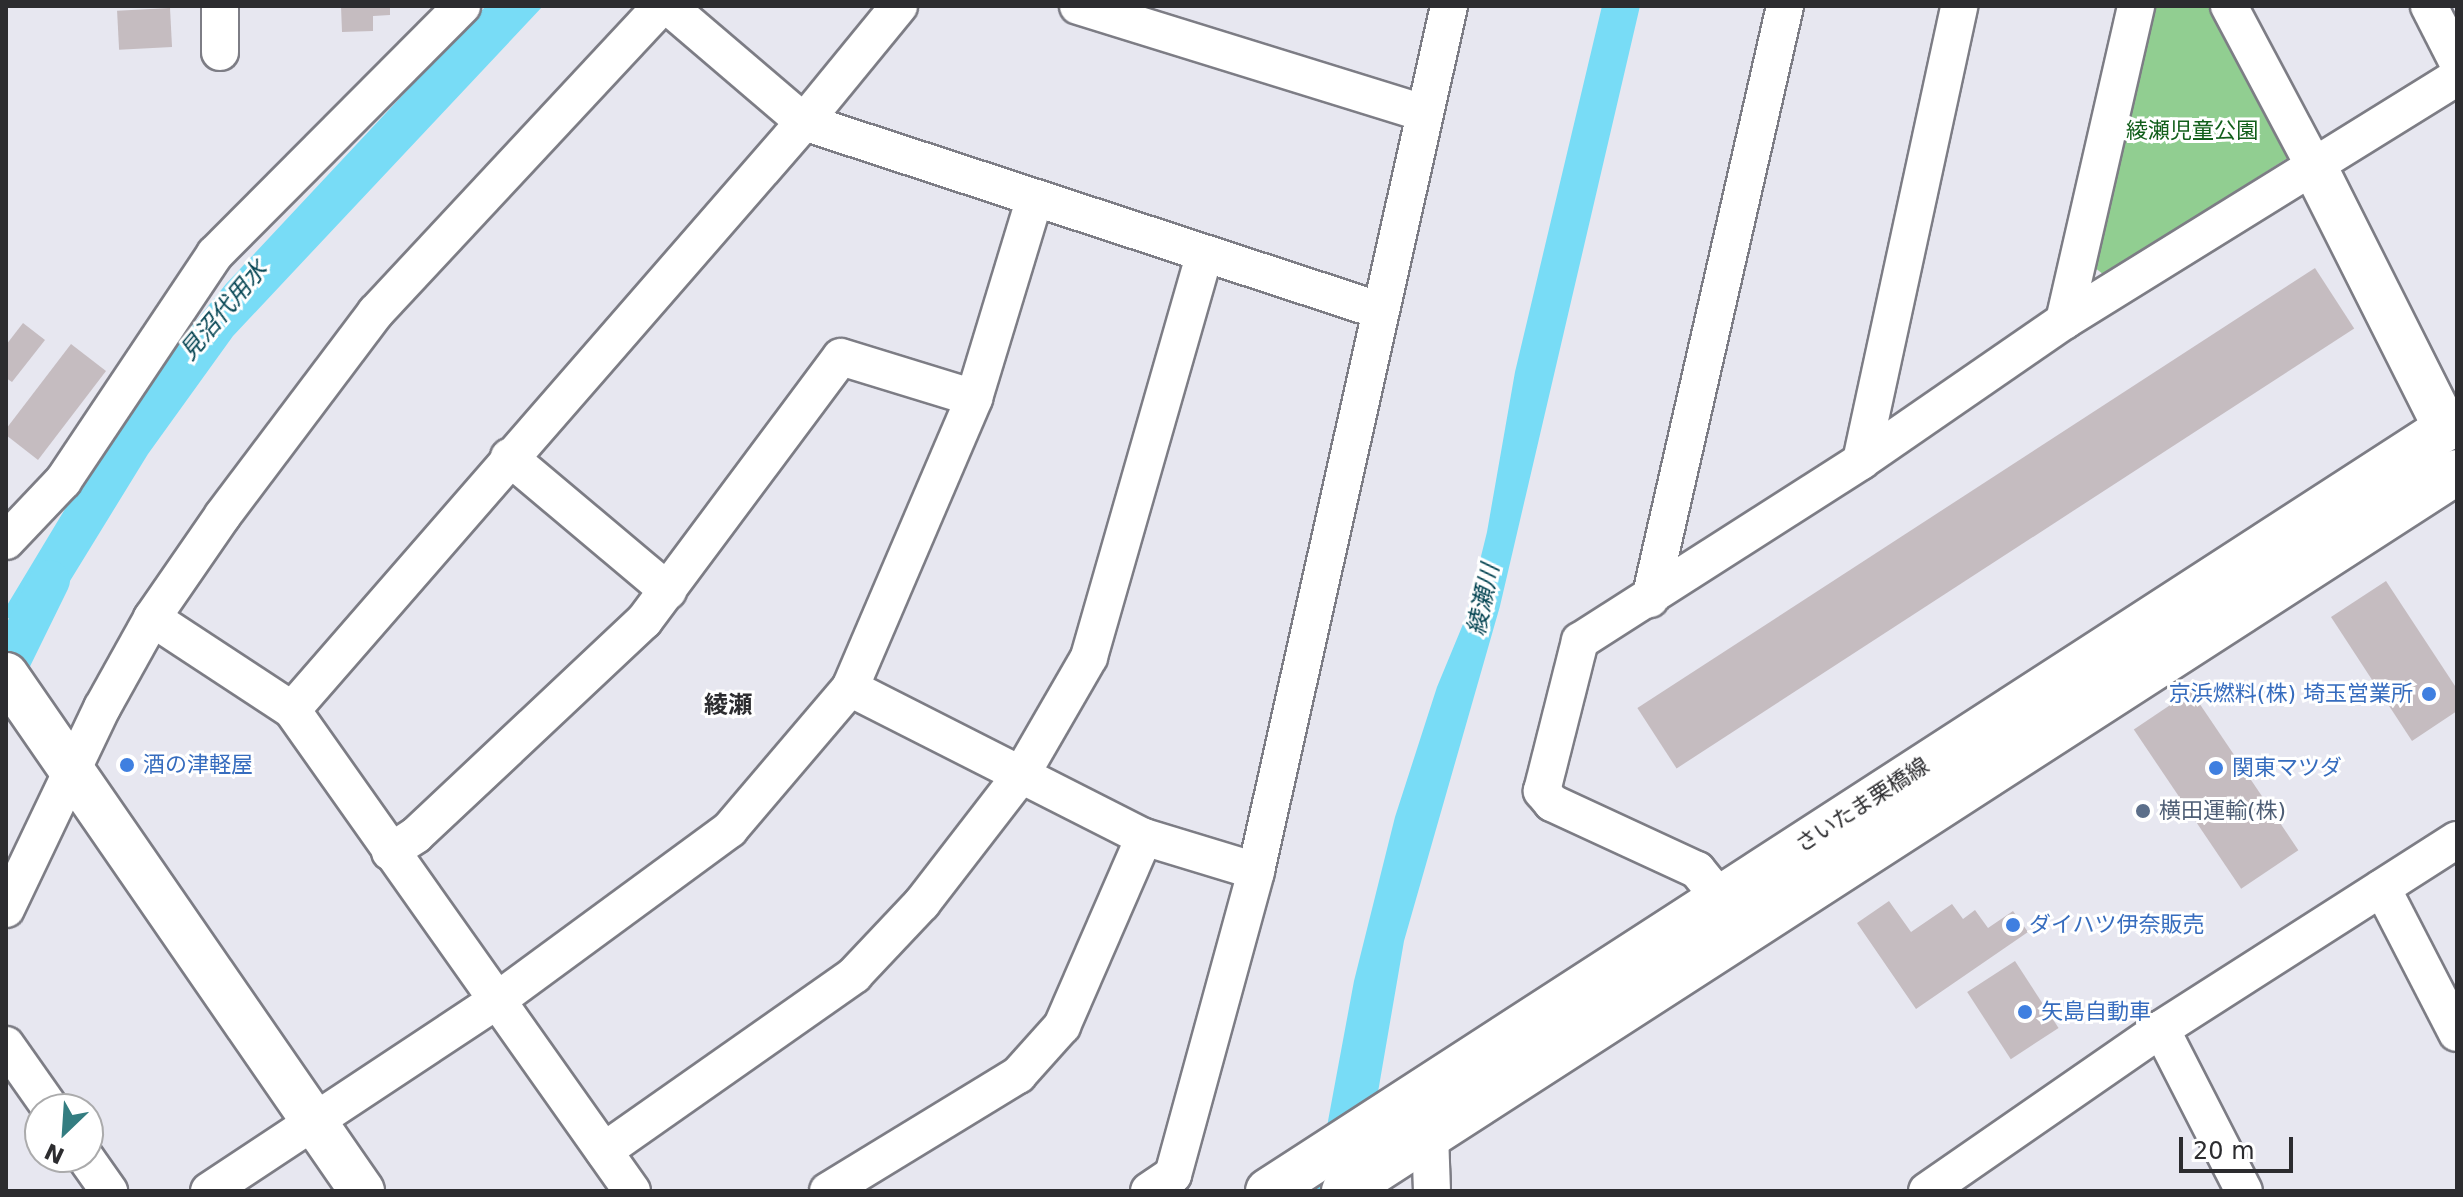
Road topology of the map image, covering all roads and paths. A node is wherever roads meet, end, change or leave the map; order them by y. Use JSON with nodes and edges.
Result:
{"nodes":[{"id":1,"x":220,"y":6,"type":"edge"},
{"id":2,"x":462,"y":6,"type":"edge"},
{"id":3,"x":661,"y":6,"type":"edge"},
{"id":4,"x":668,"y":6,"type":"edge"},
{"id":5,"x":899,"y":6,"type":"edge"},
{"id":6,"x":1078,"y":6,"type":"edge"},
{"id":7,"x":1449,"y":6,"type":"edge"},
{"id":8,"x":1785,"y":6,"type":"edge"},
{"id":9,"x":1959,"y":6,"type":"edge"},
{"id":10,"x":2136,"y":6,"type":"edge"},
{"id":11,"x":2229,"y":6,"type":"edge"},
{"id":12,"x":2429,"y":6,"type":"edge"},
{"id":13,"x":220,"y":52,"type":"dead end"},
{"id":14,"x":2457,"y":61,"type":"edge"},
{"id":15,"x":2457,"y":77,"type":"edge"},
{"id":16,"x":1424,"y":113,"type":"junction"},
{"id":17,"x":804,"y":122,"type":"junction"},
{"id":18,"x":2314,"y":166,"type":"junction"},
{"id":19,"x":1034,"y":201,"type":"junction"},
{"id":20,"x":1204,"y":255,"type":"junction"},
{"id":21,"x":1378,"y":310,"type":"junction"},
{"id":22,"x":2064,"y":321,"type":"junction"},
{"id":23,"x":974,"y":398,"type":"junction"},
{"id":24,"x":2451,"y":425,"type":"edge"},
{"id":25,"x":509,"y":457,"type":"junction"},
{"id":26,"x":1861,"y":461,"type":"junction"},
{"id":27,"x":2457,"y":472,"type":"edge"},
{"id":28,"x":6,"y":541,"type":"edge"},
{"id":29,"x":668,"y":591,"type":"junction"},
{"id":30,"x":1650,"y":599,"type":"junction"},
{"id":31,"x":152,"y":618,"type":"junction"},
{"id":32,"x":14,"y":688,"type":"edge"},
{"id":33,"x":850,"y":688,"type":"junction"},
{"id":34,"x":292,"y":710,"type":"junction"},
{"id":35,"x":70,"y":770,"type":"junction"},
{"id":36,"x":1021,"y":775,"type":"junction"},
{"id":37,"x":1144,"y":837,"type":"junction"},
{"id":38,"x":2457,"y":840,"type":"edge"},
{"id":39,"x":390,"y":852,"type":"junction"},
{"id":40,"x":1256,"y":871,"type":"junction"},
{"id":41,"x":2382,"y":888,"type":"junction"},
{"id":42,"x":1719,"y":897,"type":"junction"},
{"id":43,"x":6,"y":909,"type":"edge"},
{"id":44,"x":496,"y":1001,"type":"junction"},
{"id":45,"x":2161,"y":1029,"type":"junction"},
{"id":46,"x":2457,"y":1033,"type":"edge"},
{"id":47,"x":6,"y":1045,"type":"edge"},
{"id":48,"x":40,"y":1093,"type":"edge"},
{"id":49,"x":313,"y":1120,"type":"junction"},
{"id":50,"x":1417,"y":1127,"type":"junction"},
{"id":51,"x":604,"y":1151,"type":"junction"},
{"id":52,"x":96,"y":1173,"type":"edge"},
{"id":53,"x":1277,"y":1186,"type":"edge"},
{"id":54,"x":1942,"y":1187,"type":"edge"},
{"id":55,"x":109,"y":1191,"type":"edge"},
{"id":56,"x":209,"y":1191,"type":"edge"},
{"id":57,"x":362,"y":1191,"type":"edge"},
{"id":58,"x":632,"y":1191,"type":"edge"},
{"id":59,"x":828,"y":1191,"type":"edge"},
{"id":60,"x":1149,"y":1191,"type":"edge"},
{"id":61,"x":1344,"y":1191,"type":"edge"},
{"id":62,"x":1432,"y":1191,"type":"edge"},
{"id":63,"x":2244,"y":1191,"type":"edge"}],
"edges":[{"from":1,"to":13,"type":"street"},
{"from":2,"to":28,"type":"street"},
{"from":3,"to":31,"type":"street"},
{"from":4,"to":17,"type":"street"},
{"from":5,"to":17,"type":"street"},
{"from":6,"to":16,"type":"street"},
{"from":7,"to":16,"type":"street"},
{"from":8,"to":30,"type":"street"},
{"from":9,"to":26,"type":"street"},
{"from":10,"to":22,"type":"street"},
{"from":11,"to":18,"type":"street"},
{"from":12,"to":14,"type":"street"},
{"from":15,"to":18,"type":"street"},
{"from":16,"to":21,"type":"street"},
{"from":17,"to":19,"type":"street"},
{"from":17,"to":25,"type":"street"},
{"from":18,"to":22,"type":"street"},
{"from":18,"to":24,"type":"main road"},
{"from":19,"to":20,"type":"street"},
{"from":19,"to":23,"type":"street"},
{"from":20,"to":21,"type":"street"},
{"from":20,"to":36,"type":"street"},
{"from":21,"to":40,"type":"street"},
{"from":22,"to":26,"type":"street"},
{"from":23,"to":29,"type":"street"},
{"from":23,"to":33,"type":"street"},
{"from":24,"to":42,"type":"main road","name":"さいたま栗橋線"},
{"from":25,"to":29,"type":"street"},
{"from":25,"to":34,"type":"street"},
{"from":26,"to":30,"type":"street"},
{"from":27,"to":50,"type":"main road","name":"さいたま栗橋線"},
{"from":29,"to":39,"type":"street"},
{"from":30,"to":42,"type":"street"},
{"from":31,"to":34,"type":"street"},
{"from":31,"to":35,"type":"street"},
{"from":32,"to":35,"type":"main road"},
{"from":33,"to":36,"type":"street"},
{"from":33,"to":44,"type":"street"},
{"from":34,"to":39,"type":"street"},
{"from":35,"to":43,"type":"street"},
{"from":35,"to":49,"type":"main road"},
{"from":36,"to":37,"type":"street"},
{"from":36,"to":51,"type":"street"},
{"from":37,"to":40,"type":"street"},
{"from":37,"to":59,"type":"street"},
{"from":38,"to":41,"type":"street"},
{"from":39,"to":44,"type":"street"},
{"from":40,"to":60,"type":"street"},
{"from":41,"to":45,"type":"street"},
{"from":41,"to":46,"type":"street"},
{"from":42,"to":50,"type":"main road","name":"さいたま栗橋線"},
{"from":44,"to":49,"type":"street"},
{"from":44,"to":51,"type":"street"},
{"from":45,"to":54,"type":"street"},
{"from":45,"to":63,"type":"street"},
{"from":47,"to":48,"type":"street"},
{"from":49,"to":56,"type":"street"},
{"from":49,"to":57,"type":"main road"},
{"from":50,"to":53,"type":"main road","name":"さいたま栗橋線"},
{"from":50,"to":61,"type":"main road","name":"さいたま栗橋線"},
{"from":50,"to":62,"type":"street"},
{"from":51,"to":58,"type":"street"},
{"from":52,"to":55,"type":"street"}]}
